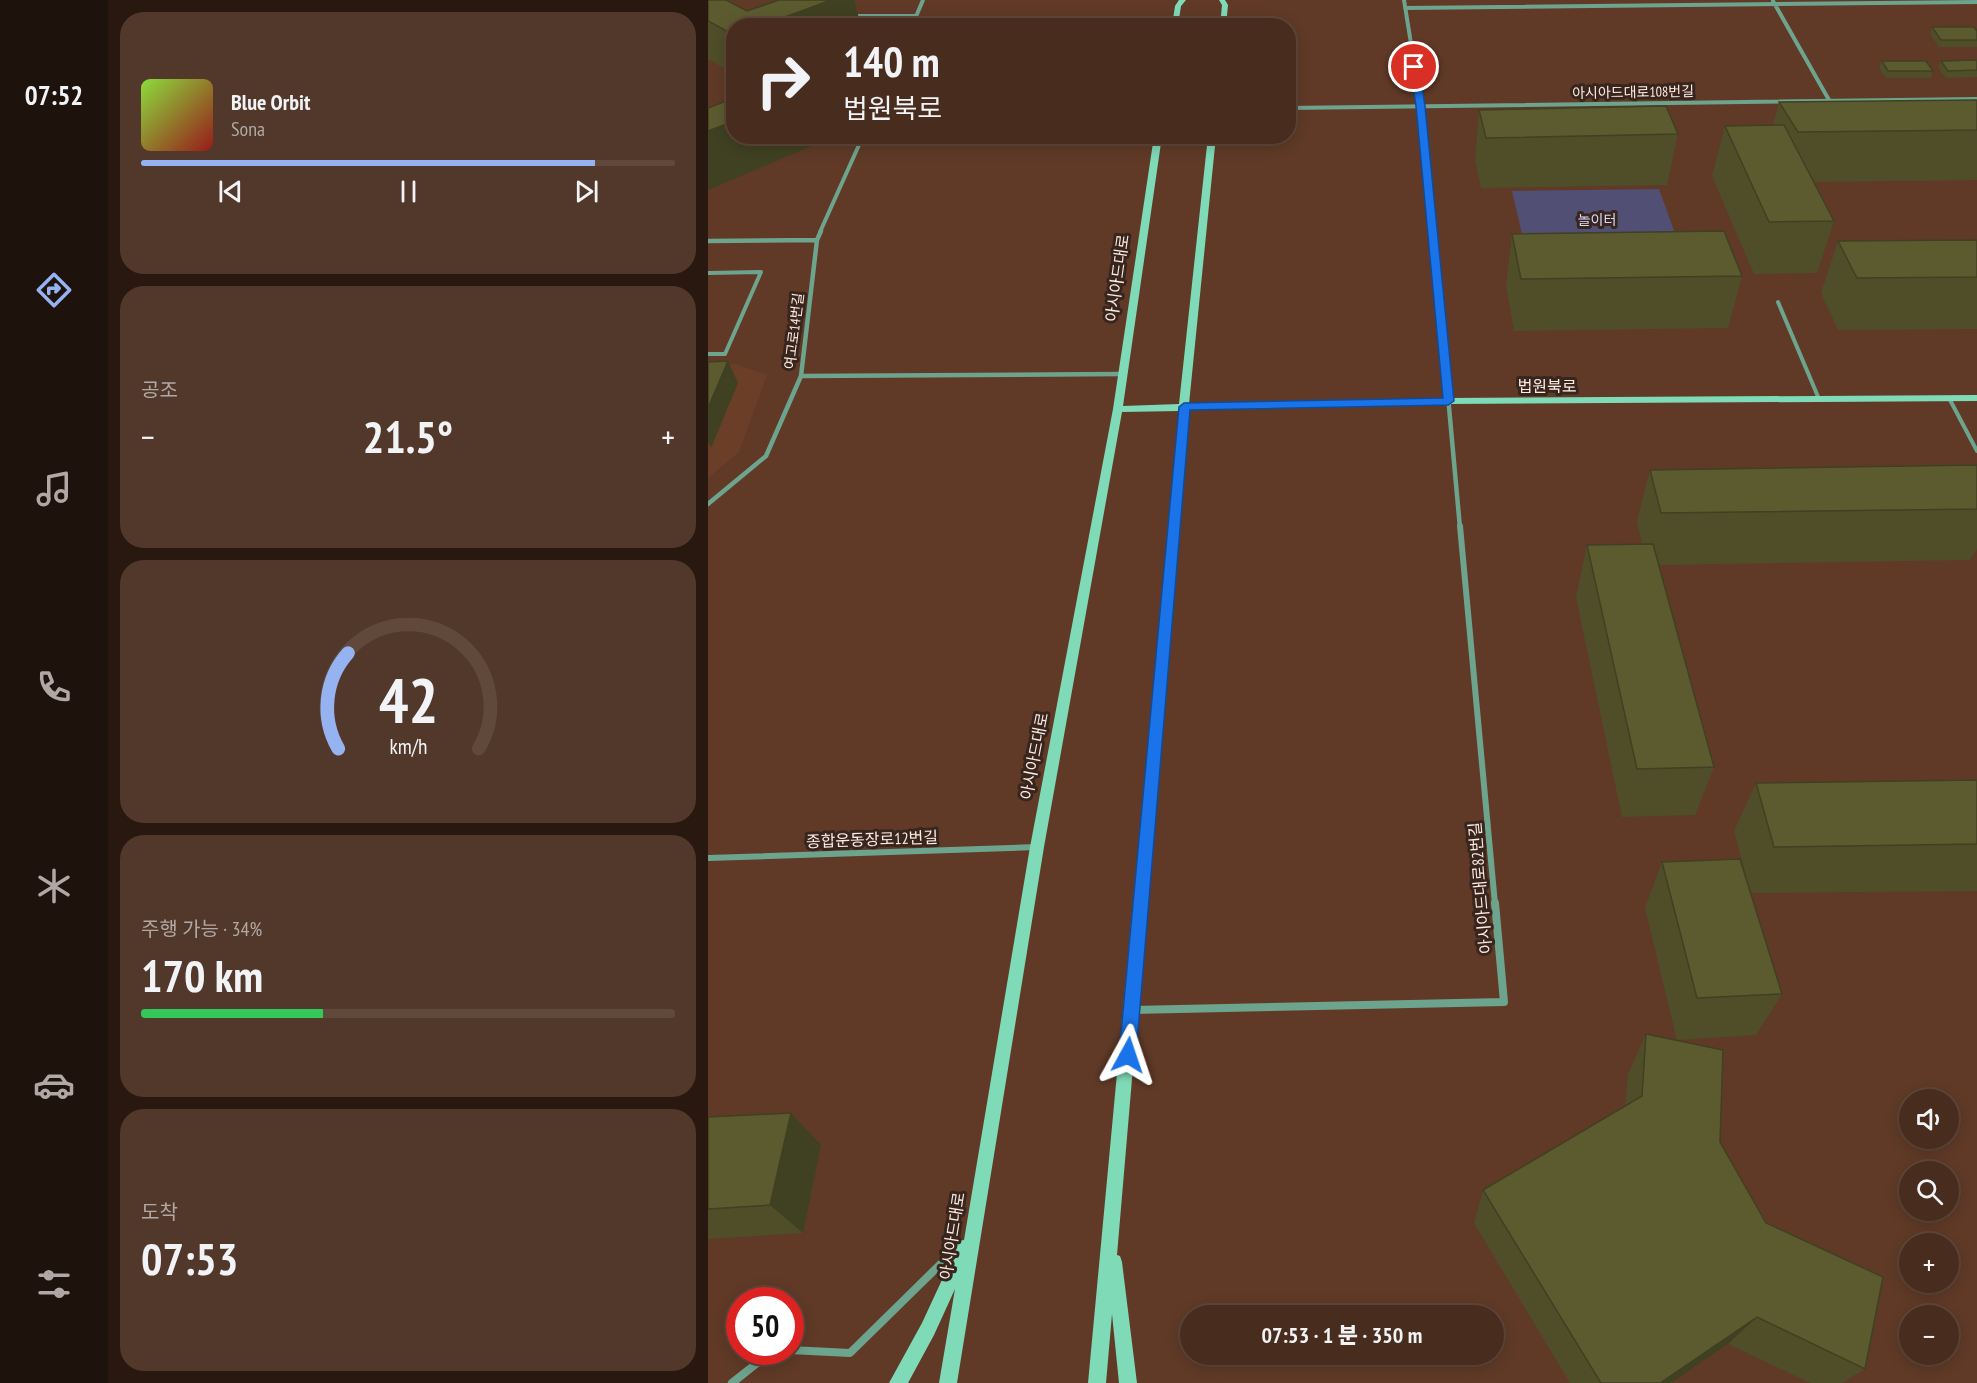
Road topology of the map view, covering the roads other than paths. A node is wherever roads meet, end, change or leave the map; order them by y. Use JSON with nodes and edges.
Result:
{"nodes":[{"id":1,"x":923,"y":0,"type":"edge"},
{"id":2,"x":1173,"y":0,"type":"edge"},
{"id":3,"x":1222,"y":0,"type":"edge"},
{"id":4,"x":1404,"y":0,"type":"edge"},
{"id":5,"x":1774,"y":2,"type":"edge"},
{"id":6,"x":1977,"y":2,"type":"edge"},
{"id":7,"x":1181,"y":3,"type":"edge"},
{"id":8,"x":1405,"y":8,"type":"junction"},
{"id":9,"x":847,"y":16,"type":"dead end"},
{"id":10,"x":916,"y":16,"type":"joint"},
{"id":11,"x":1177,"y":18,"type":"edge"},
{"id":12,"x":1224,"y":18,"type":"edge"},
{"id":13,"x":1977,"y":99,"type":"edge"},
{"id":14,"x":1829,"y":100,"type":"junction"},
{"id":15,"x":1421,"y":106,"type":"junction"},
{"id":16,"x":1296,"y":108,"type":"edge"},
{"id":17,"x":859,"y":144,"type":"edge"},
{"id":18,"x":1157,"y":144,"type":"edge"},
{"id":19,"x":1211,"y":144,"type":"edge"},
{"id":20,"x":817,"y":240,"type":"junction"},
{"id":21,"x":708,"y":242,"type":"edge"},
{"id":22,"x":708,"y":273,"type":"edge"},
{"id":23,"x":1778,"y":302,"type":"dead end"},
{"id":24,"x":708,"y":354,"type":"edge"},
{"id":25,"x":1123,"y":374,"type":"junction"},
{"id":26,"x":801,"y":376,"type":"junction"},
{"id":27,"x":1949,"y":398,"type":"junction"},
{"id":28,"x":1977,"y":398,"type":"edge"},
{"id":29,"x":1819,"y":399,"type":"junction"},
{"id":30,"x":1448,"y":401,"type":"junction"},
{"id":31,"x":1184,"y":407,"type":"junction"},
{"id":32,"x":1118,"y":409,"type":"junction"},
{"id":33,"x":1977,"y":451,"type":"edge"},
{"id":34,"x":708,"y":504,"type":"edge"},
{"id":35,"x":1037,"y":847,"type":"junction"},
{"id":36,"x":708,"y":858,"type":"edge"},
{"id":37,"x":1132,"y":1010,"type":"junction"},
{"id":38,"x":972,"y":1233,"type":"junction"},
{"id":39,"x":1111,"y":1237,"type":"junction"},
{"id":40,"x":804,"y":1351,"type":"edge"},
{"id":41,"x":755,"y":1365,"type":"edge"},
{"id":42,"x":732,"y":1383,"type":"edge"},
{"id":43,"x":898,"y":1383,"type":"edge"},
{"id":44,"x":948,"y":1383,"type":"edge"},
{"id":45,"x":1097,"y":1383,"type":"edge"},
{"id":46,"x":1128,"y":1383,"type":"edge"}],
"edges":[{"from":1,"to":10,"type":"street"},
{"from":2,"to":7,"type":"main road"},
{"from":3,"to":12,"type":"main road"},
{"from":4,"to":8,"type":"street"},
{"from":5,"to":6,"type":"street"},
{"from":5,"to":8,"type":"street"},
{"from":5,"to":14,"type":"street"},
{"from":7,"to":11,"type":"main road"},
{"from":8,"to":15,"type":"street"},
{"from":9,"to":10,"type":"street"},
{"from":13,"to":14,"type":"street","name":"아시아드대로108번길"},
{"from":14,"to":15,"type":"street","name":"아시아드대로108번길"},
{"from":15,"to":16,"type":"street","name":"아시아드대로108번길"},
{"from":15,"to":30,"type":"street"},
{"from":17,"to":20,"type":"street","name":"여고로14번길"},
{"from":18,"to":25,"type":"main road","name":"아시아드대로"},
{"from":19,"to":31,"type":"main road"},
{"from":20,"to":21,"type":"street"},
{"from":20,"to":26,"type":"street","name":"여고로14번길"},
{"from":22,"to":24,"type":"lane"},
{"from":23,"to":29,"type":"lane"},
{"from":25,"to":26,"type":"street"},
{"from":25,"to":32,"type":"main road","name":"아시아드대로"},
{"from":26,"to":34,"type":"street","name":"여고로14번길"},
{"from":27,"to":28,"type":"main road","name":"법원북로"},
{"from":27,"to":29,"type":"main road","name":"법원북로"},
{"from":27,"to":33,"type":"lane"},
{"from":29,"to":30,"type":"main road","name":"법원북로"},
{"from":30,"to":31,"type":"main road","name":"법원북로"},
{"from":30,"to":37,"type":"street","name":"아시아드대로82번길"},
{"from":31,"to":32,"type":"main road","name":"법원북로"},
{"from":31,"to":37,"type":"main road"},
{"from":32,"to":35,"type":"main road","name":"아시아드대로"},
{"from":35,"to":36,"type":"street","name":"종합운동장로12번길"},
{"from":35,"to":38,"type":"main road","name":"아시아드대로"},
{"from":37,"to":39,"type":"main road"},
{"from":38,"to":40,"type":"street"},
{"from":38,"to":43,"type":"main road"},
{"from":38,"to":44,"type":"main road","name":"아시아드대로"},
{"from":39,"to":45,"type":"main road"},
{"from":39,"to":46,"type":"main road"},
{"from":41,"to":42,"type":"street"}]}
